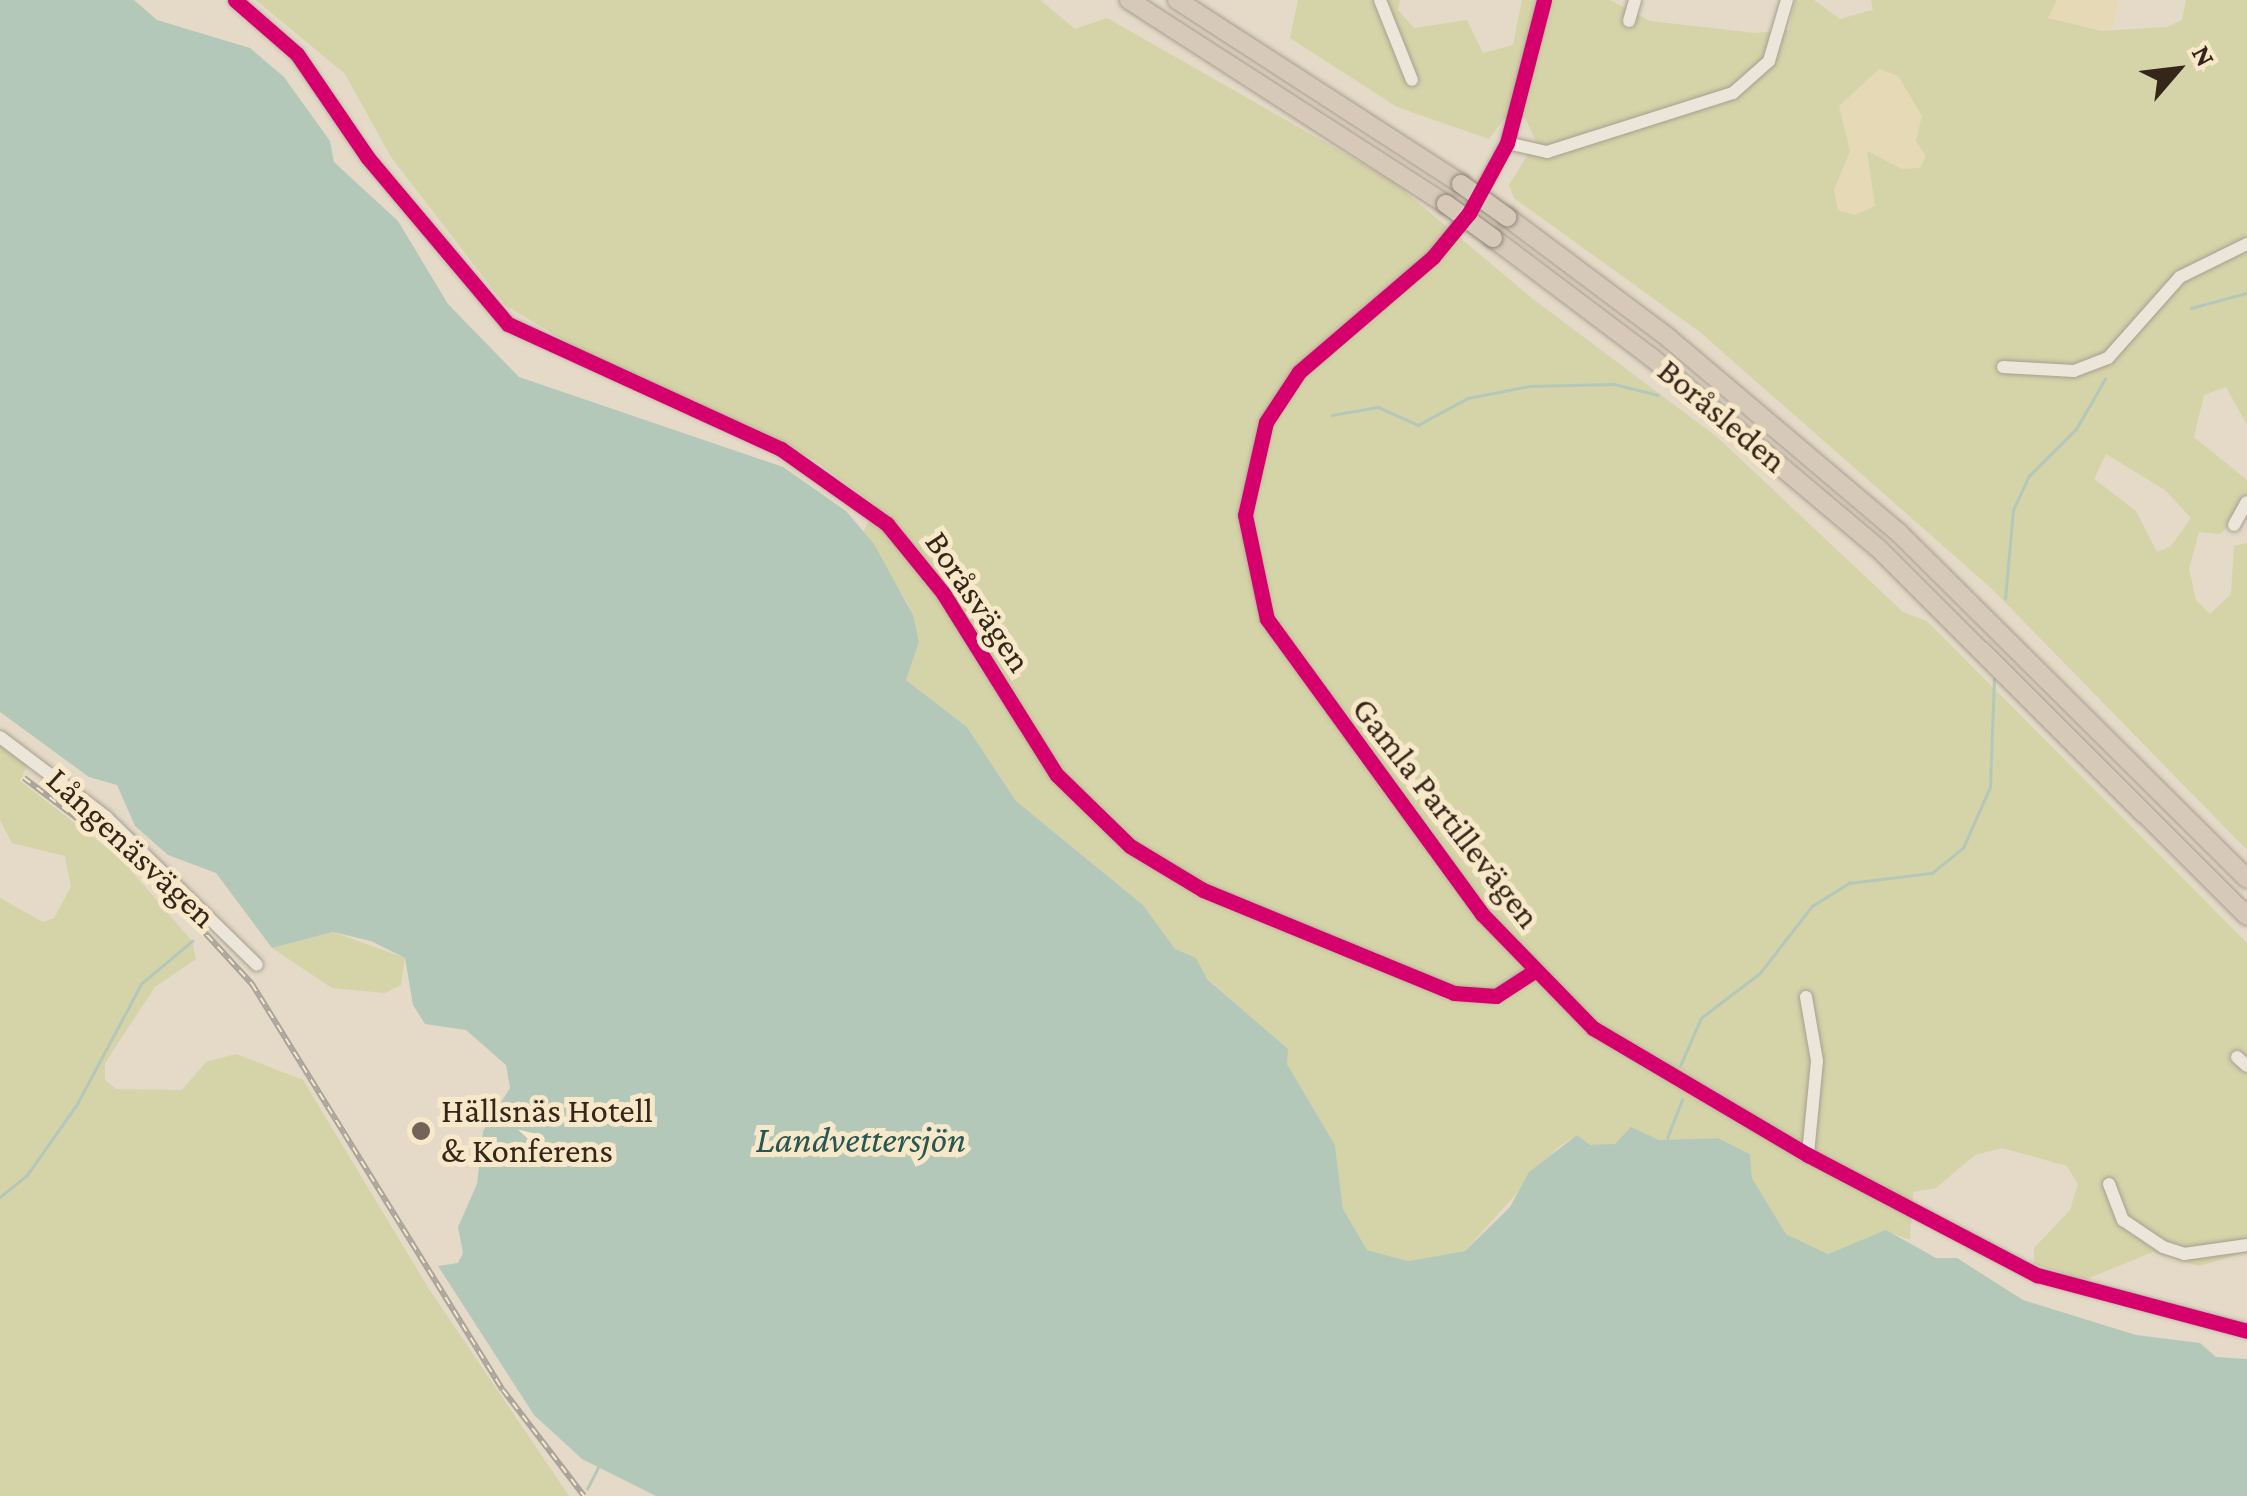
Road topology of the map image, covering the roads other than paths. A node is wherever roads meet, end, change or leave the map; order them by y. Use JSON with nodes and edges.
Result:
{"nodes":[{"id":1,"x":234,"y":0,"type":"edge"},
{"id":2,"x":1177,"y":0,"type":"edge"},
{"id":3,"x":1380,"y":0,"type":"edge"},
{"id":4,"x":1544,"y":0,"type":"edge"},
{"id":5,"x":1635,"y":0,"type":"edge"},
{"id":6,"x":1787,"y":0,"type":"edge"},
{"id":7,"x":1133,"y":3,"type":"edge"},
{"id":8,"x":1629,"y":22,"type":"dead end"},
{"id":9,"x":1412,"y":80,"type":"dead end"},
{"id":10,"x":1507,"y":143,"type":"junction"},
{"id":11,"x":2247,"y":244,"type":"edge"},
{"id":12,"x":2003,"y":366,"type":"dead end"},
{"id":13,"x":2247,"y":502,"type":"edge"},
{"id":14,"x":2234,"y":526,"type":"dead end"},
{"id":15,"x":0,"y":737,"type":"edge"},
{"id":16,"x":2247,"y":878,"type":"edge"},
{"id":17,"x":2247,"y":916,"type":"edge"},
{"id":18,"x":257,"y":965,"type":"dead end"},
{"id":19,"x":1533,"y":972,"type":"junction"},
{"id":20,"x":1806,"y":998,"type":"dead end"},
{"id":21,"x":1808,"y":1155,"type":"junction"},
{"id":22,"x":2109,"y":1184,"type":"dead end"},
{"id":23,"x":2247,"y":1244,"type":"edge"},
{"id":24,"x":2247,"y":1331,"type":"edge"}],
"edges":[{"from":1,"to":19,"type":"street","name":"Boråsvägen"},
{"from":2,"to":16,"type":"highway","name":"Boråsleden","bridge":true},
{"from":3,"to":9,"type":"street"},
{"from":4,"to":10,"type":"street","name":"Gamla Partillevägen"},
{"from":5,"to":8,"type":"street"},
{"from":6,"to":10,"type":"street"},
{"from":7,"to":17,"type":"highway","name":"Boråsleden","bridge":true},
{"from":10,"to":19,"type":"street","name":"Gamla Partillevägen"},
{"from":11,"to":12,"type":"street"},
{"from":13,"to":14,"type":"street"},
{"from":15,"to":18,"type":"street","name":"Långenäsvägen"},
{"from":19,"to":21,"type":"street","name":"Gamla Partillevägen"},
{"from":20,"to":21,"type":"street"},
{"from":21,"to":24,"type":"street","name":"Gamla Partillevägen"},
{"from":22,"to":23,"type":"street"}]}
